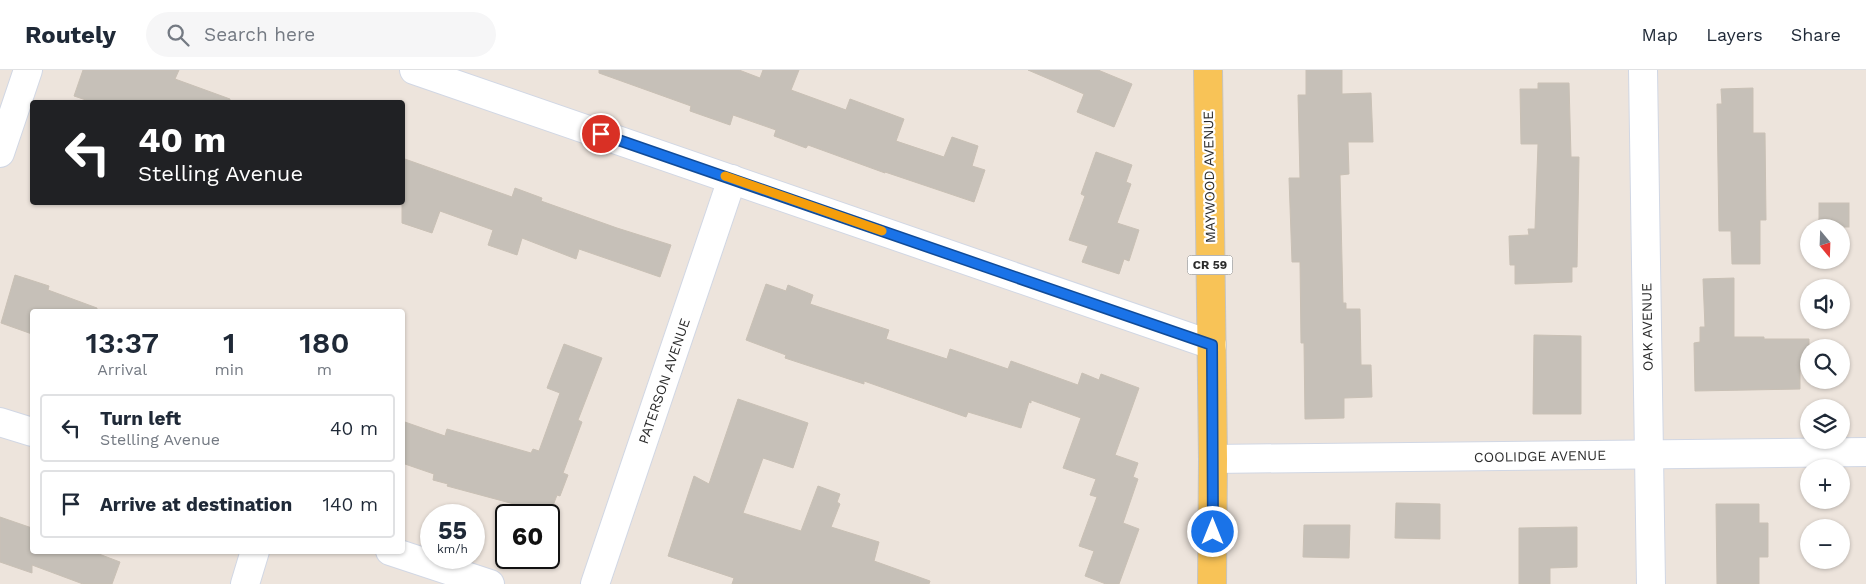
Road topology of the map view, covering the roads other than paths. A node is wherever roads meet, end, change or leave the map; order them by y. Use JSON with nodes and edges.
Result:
{"nodes":[{"id":1,"x":28,"y":70,"type":"edge"},
{"id":2,"x":414,"y":70,"type":"edge"},
{"id":3,"x":1208,"y":70,"type":"edge"},
{"id":4,"x":1643,"y":70,"type":"edge"},
{"id":5,"x":0,"y":153,"type":"edge"},
{"id":6,"x":732,"y":179,"type":"junction"},
{"id":7,"x":1212,"y":345,"type":"junction"},
{"id":8,"x":0,"y":422,"type":"edge"},
{"id":9,"x":30,"y":431,"type":"edge"},
{"id":10,"x":1866,"y":452,"type":"edge"},
{"id":11,"x":1648,"y":454,"type":"junction"},
{"id":12,"x":1213,"y":459,"type":"junction"},
{"id":13,"x":254,"y":554,"type":"edge"},
{"id":14,"x":399,"y":554,"type":"edge"},
{"id":15,"x":245,"y":584,"type":"edge"},
{"id":16,"x":490,"y":584,"type":"edge"},
{"id":17,"x":595,"y":584,"type":"edge"},
{"id":18,"x":1212,"y":584,"type":"edge"},
{"id":19,"x":1650,"y":584,"type":"edge"}],
"edges":[{"from":1,"to":5,"type":"street"},
{"from":2,"to":6,"type":"street"},
{"from":3,"to":7,"type":"main road","name":"MAYWOOD AVENUE","number":"CR 59"},
{"from":4,"to":11,"type":"street","name":"OAK AVENUE"},
{"from":6,"to":7,"type":"street"},
{"from":6,"to":17,"type":"street","name":"PATERSON AVENUE"},
{"from":7,"to":12,"type":"main road","name":"MAYWOOD AVENUE","number":"CR 59"},
{"from":8,"to":9,"type":"street"},
{"from":10,"to":11,"type":"street","name":"COOLIDGE AVENUE"},
{"from":11,"to":12,"type":"street","name":"COOLIDGE AVENUE"},
{"from":11,"to":19,"type":"street","name":"OAK AVENUE"},
{"from":12,"to":18,"type":"main road","name":"MAYWOOD AVENUE","number":"CR 59"},
{"from":13,"to":15,"type":"street"},
{"from":14,"to":16,"type":"street"}]}
